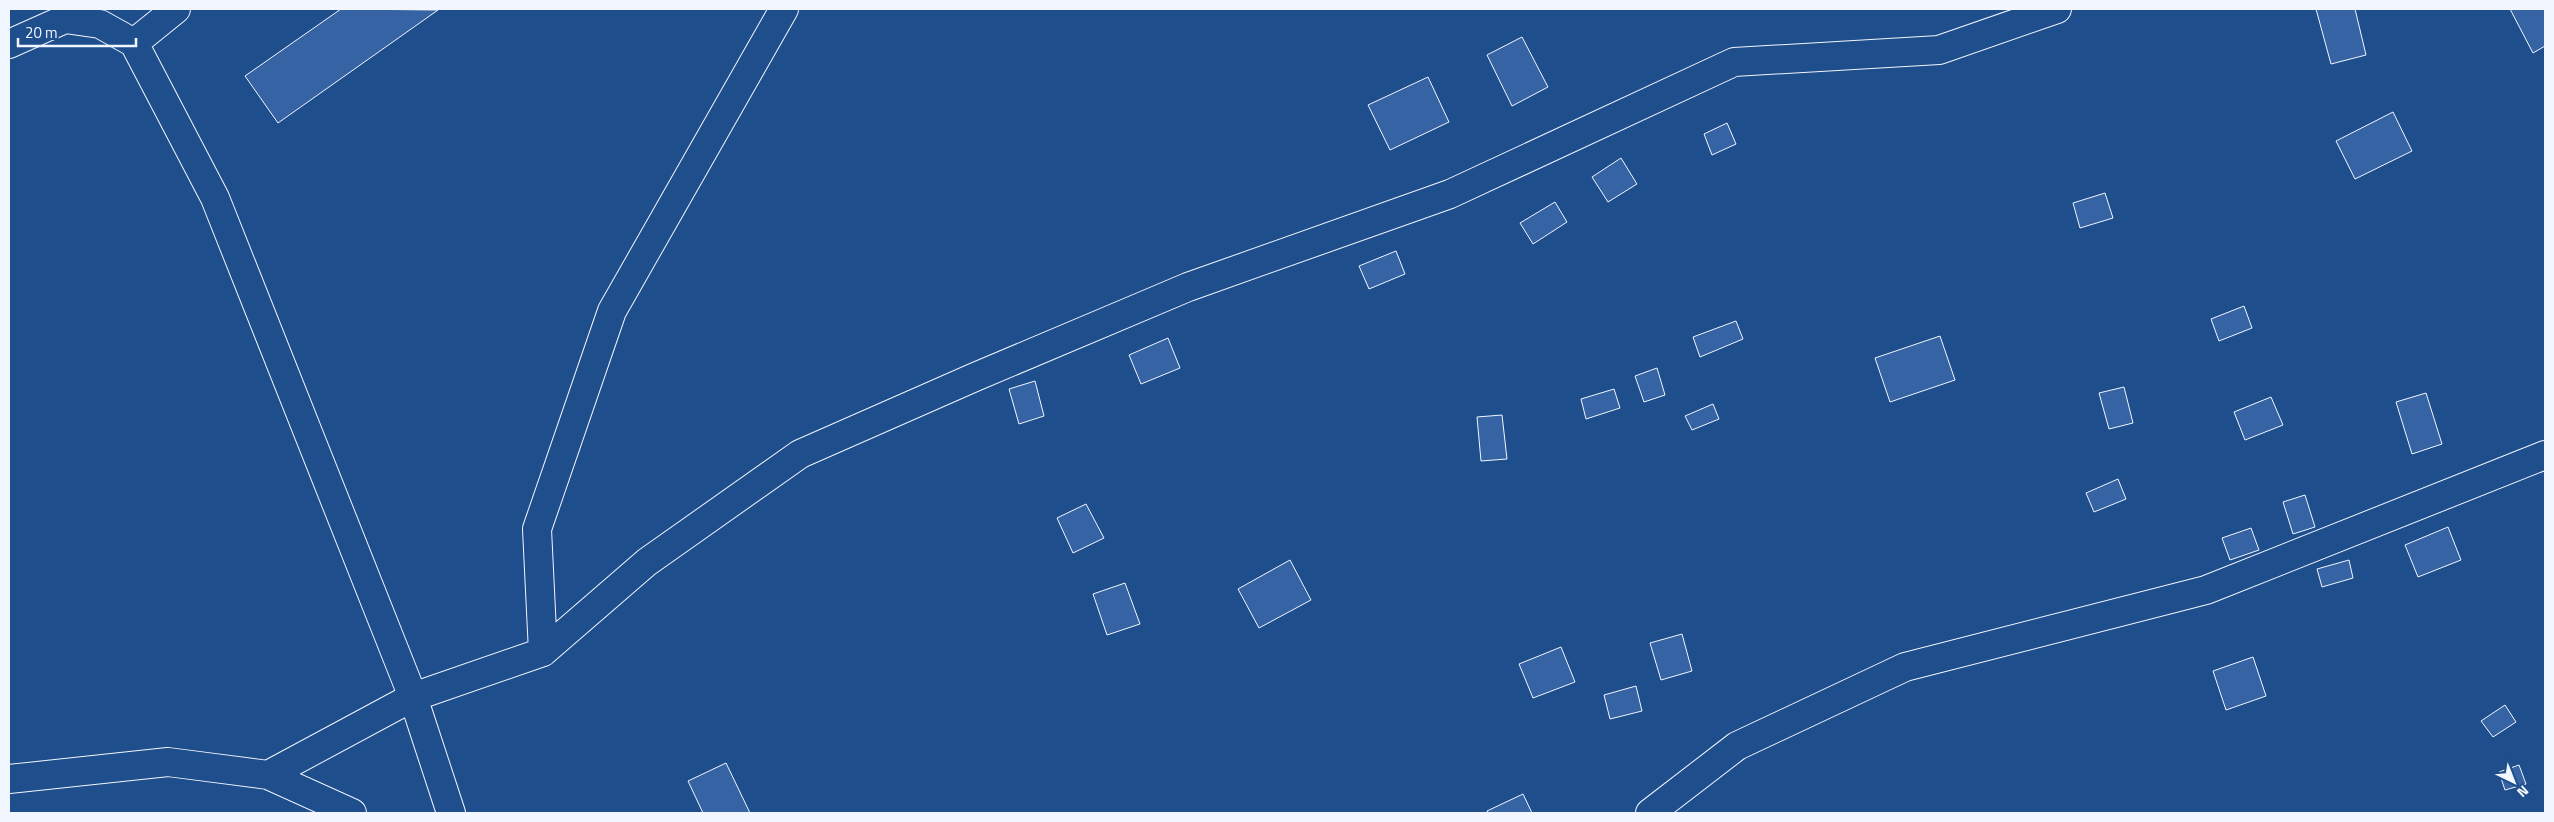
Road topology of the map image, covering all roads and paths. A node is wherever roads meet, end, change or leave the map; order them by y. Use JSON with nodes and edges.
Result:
{"nodes":[{"id":1,"x":176,"y":9,"type":"edge"},
{"id":2,"x":784,"y":9,"type":"edge"},
{"id":3,"x":2058,"y":9,"type":"edge"},
{"id":4,"x":97,"y":16,"type":"edge"},
{"id":5,"x":134,"y":43,"type":"junction"},
{"id":6,"x":9,"y":44,"type":"edge"},
{"id":7,"x":2545,"y":455,"type":"edge"},
{"id":8,"x":543,"y":652,"type":"junction"},
{"id":9,"x":413,"y":697,"type":"junction"},
{"id":10,"x":268,"y":775,"type":"junction"},
{"id":11,"x":9,"y":779,"type":"edge"},
{"id":12,"x":352,"y":813,"type":"edge"},
{"id":13,"x":451,"y":813,"type":"edge"},
{"id":14,"x":1650,"y":813,"type":"edge"}],
"edges":[{"from":1,"to":5,"type":"street"},
{"from":2,"to":8,"type":"street"},
{"from":3,"to":8,"type":"street"},
{"from":4,"to":5,"type":"street"},
{"from":4,"to":6,"type":"street"},
{"from":5,"to":9,"type":"street"},
{"from":7,"to":14,"type":"street"},
{"from":8,"to":9,"type":"street"},
{"from":9,"to":10,"type":"street"},
{"from":9,"to":13,"type":"street"},
{"from":10,"to":11,"type":"street"},
{"from":10,"to":12,"type":"street"}]}
